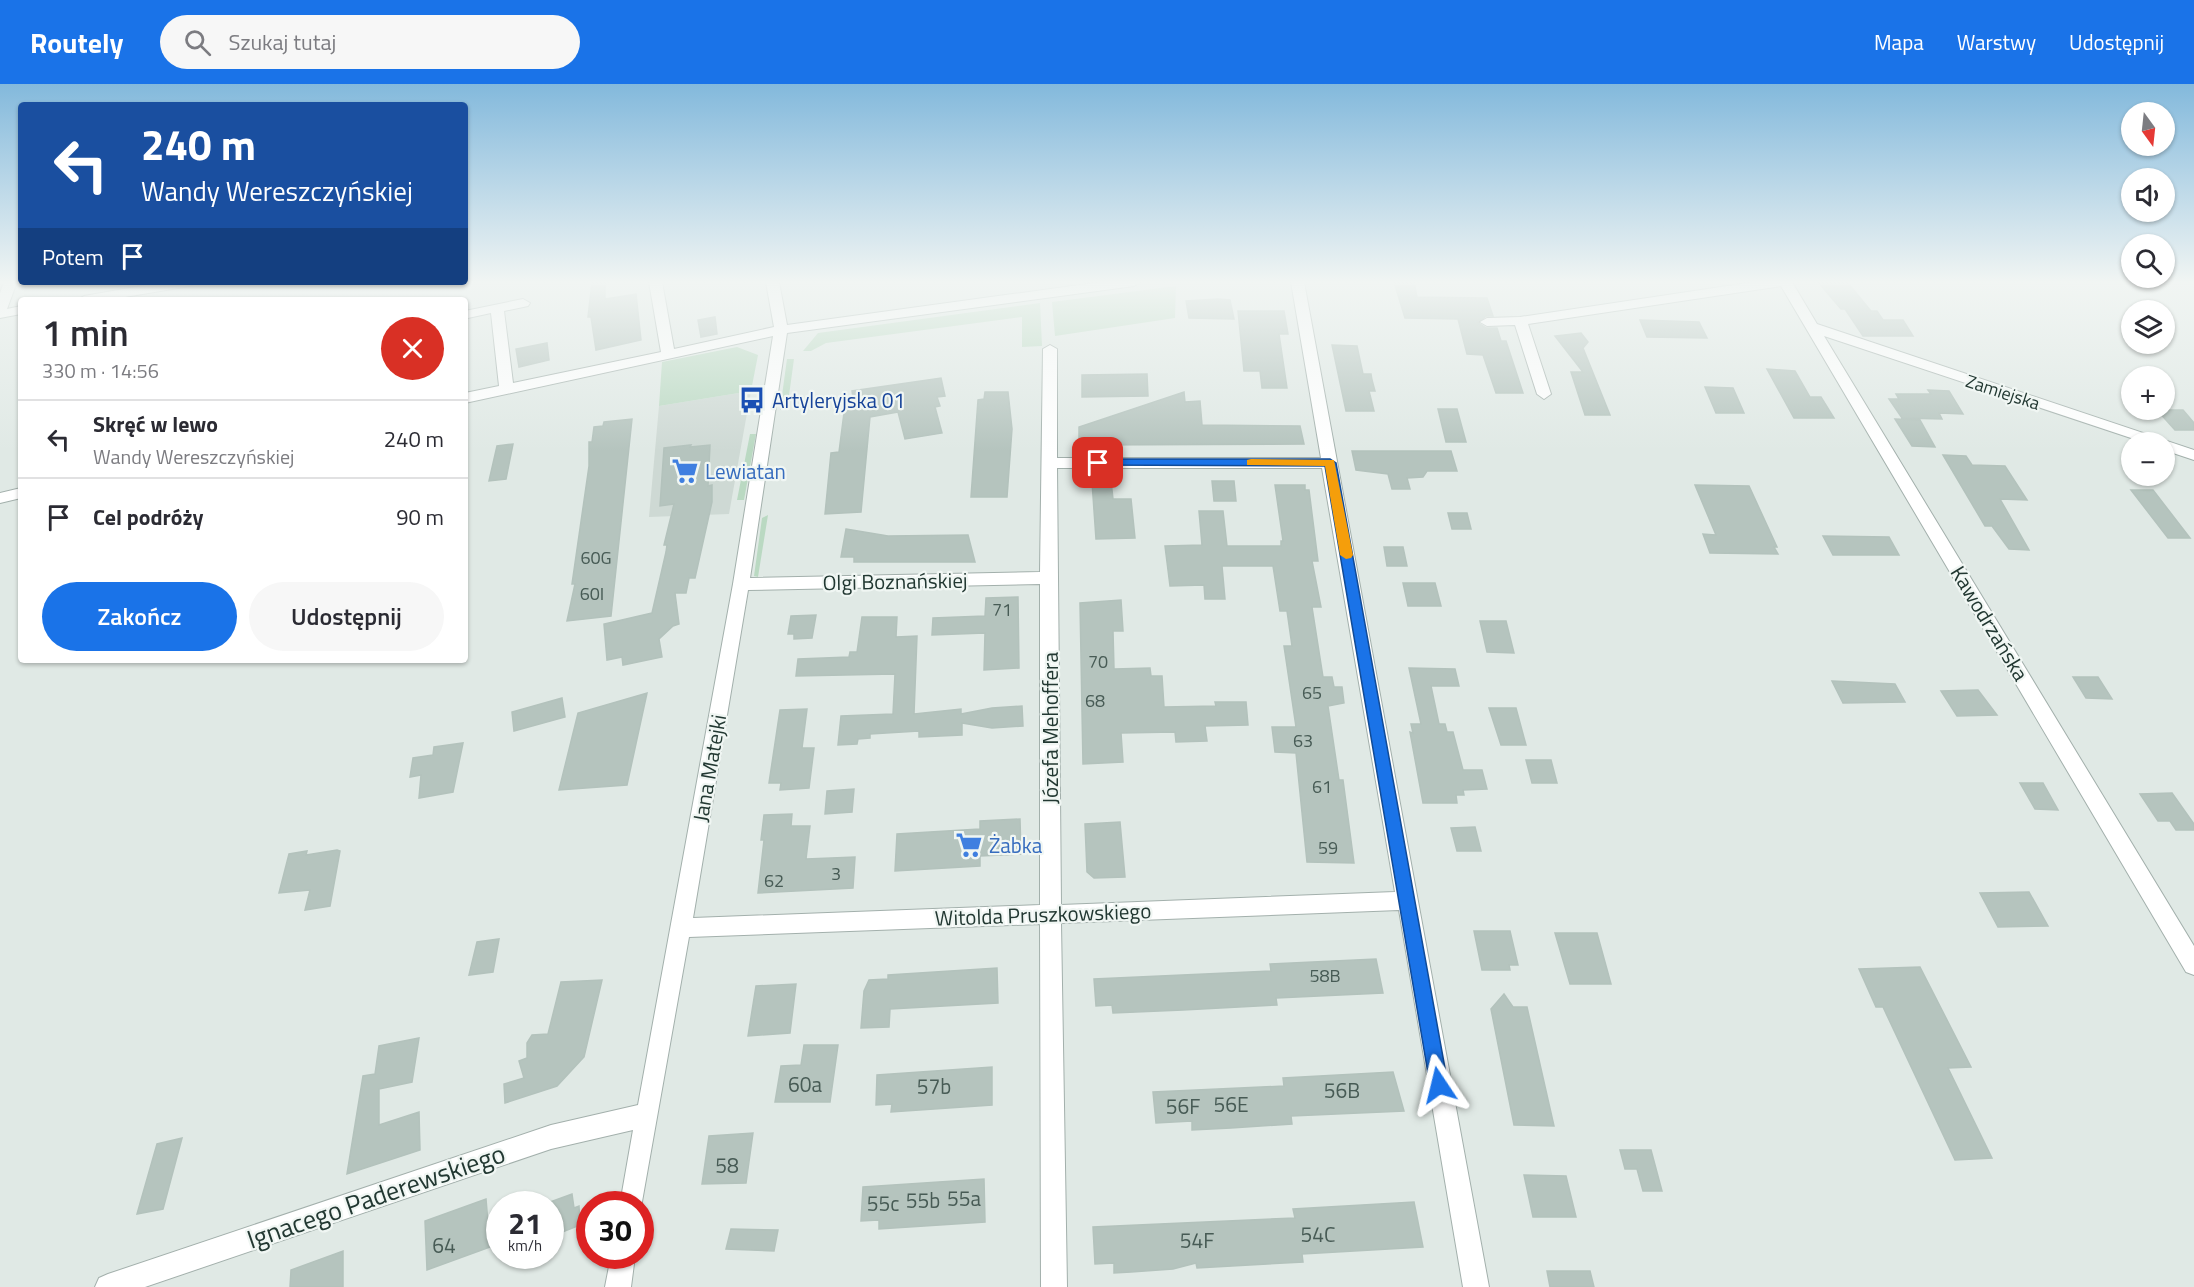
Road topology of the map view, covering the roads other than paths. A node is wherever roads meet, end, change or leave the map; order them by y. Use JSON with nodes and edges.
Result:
{"nodes":[{"id":1,"x":501,"y":338,"type":"edge"},
{"id":2,"x":665,"y":338,"type":"edge"},
{"id":3,"x":743,"y":338,"type":"edge"},
{"id":4,"x":780,"y":338,"type":"edge"},
{"id":5,"x":1307,"y":338,"type":"edge"},
{"id":6,"x":1526,"y":338,"type":"edge"},
{"id":7,"x":1821,"y":338,"type":"edge"},
{"id":8,"x":1845,"y":338,"type":"edge"},
{"id":9,"x":1050,"y":349,"type":"dead end"},
{"id":10,"x":668,"y":354,"type":"junction"},
{"id":11,"x":507,"y":389,"type":"junction"},
{"id":12,"x":1544,"y":394,"type":"dead end"},
{"id":13,"x":468,"y":397,"type":"edge"},
{"id":14,"x":2127,"y":432,"type":"edge"},
{"id":15,"x":2175,"y":449,"type":"edge"},
{"id":16,"x":2194,"y":455,"type":"edge"},
{"id":17,"x":1051,"y":463,"type":"junction"},
{"id":18,"x":1330,"y":463,"type":"junction"},
{"id":19,"x":18,"y":494,"type":"edge"},
{"id":20,"x":0,"y":498,"type":"edge"},
{"id":21,"x":1048,"y":578,"type":"junction"},
{"id":22,"x":741,"y":584,"type":"junction"},
{"id":23,"x":1406,"y":901,"type":"junction"},
{"id":24,"x":1050,"y":914,"type":"junction"},
{"id":25,"x":681,"y":928,"type":"junction"},
{"id":26,"x":2194,"y":965,"type":"edge"},
{"id":27,"x":646,"y":1115,"type":"junction"},
{"id":28,"x":634,"y":1191,"type":"edge"},
{"id":29,"x":621,"y":1269,"type":"edge"},
{"id":30,"x":108,"y":1287,"type":"edge"},
{"id":31,"x":618,"y":1287,"type":"edge"},
{"id":32,"x":1054,"y":1287,"type":"edge"},
{"id":33,"x":1476,"y":1287,"type":"edge"}],
"edges":[{"from":1,"to":11,"type":"street"},
{"from":2,"to":10,"type":"street"},
{"from":3,"to":10,"type":"street"},
{"from":4,"to":22,"type":"street","name":"Jana Matejki"},
{"from":5,"to":18,"type":"street"},
{"from":6,"to":12,"type":"street"},
{"from":7,"to":26,"type":"street","name":"Kawodrzańska"},
{"from":8,"to":14,"type":"street","name":"Zamiejska"},
{"from":9,"to":17,"type":"street","name":"Józefa Mehoffera"},
{"from":10,"to":11,"type":"street"},
{"from":11,"to":13,"type":"street"},
{"from":15,"to":16,"type":"street"},
{"from":17,"to":18,"type":"street"},
{"from":17,"to":21,"type":"street","name":"Józefa Mehoffera"},
{"from":18,"to":23,"type":"street"},
{"from":19,"to":20,"type":"street"},
{"from":21,"to":22,"type":"street","name":"Olgi Boznańskiej"},
{"from":21,"to":24,"type":"street","name":"Józefa Mehoffera"},
{"from":22,"to":25,"type":"street","name":"Jana Matejki"},
{"from":23,"to":24,"type":"street","name":"Witolda Pruszkowskiego"},
{"from":23,"to":33,"type":"street"},
{"from":24,"to":25,"type":"street","name":"Witolda Pruszkowskiego"},
{"from":24,"to":32,"type":"street","name":"Józefa Mehoffera"},
{"from":25,"to":27,"type":"street","name":"Jana Matejki"},
{"from":27,"to":28,"type":"street","name":"Jana Matejki"},
{"from":27,"to":30,"type":"street","name":"Ignacego Paderewskiego"},
{"from":29,"to":31,"type":"street"}]}
